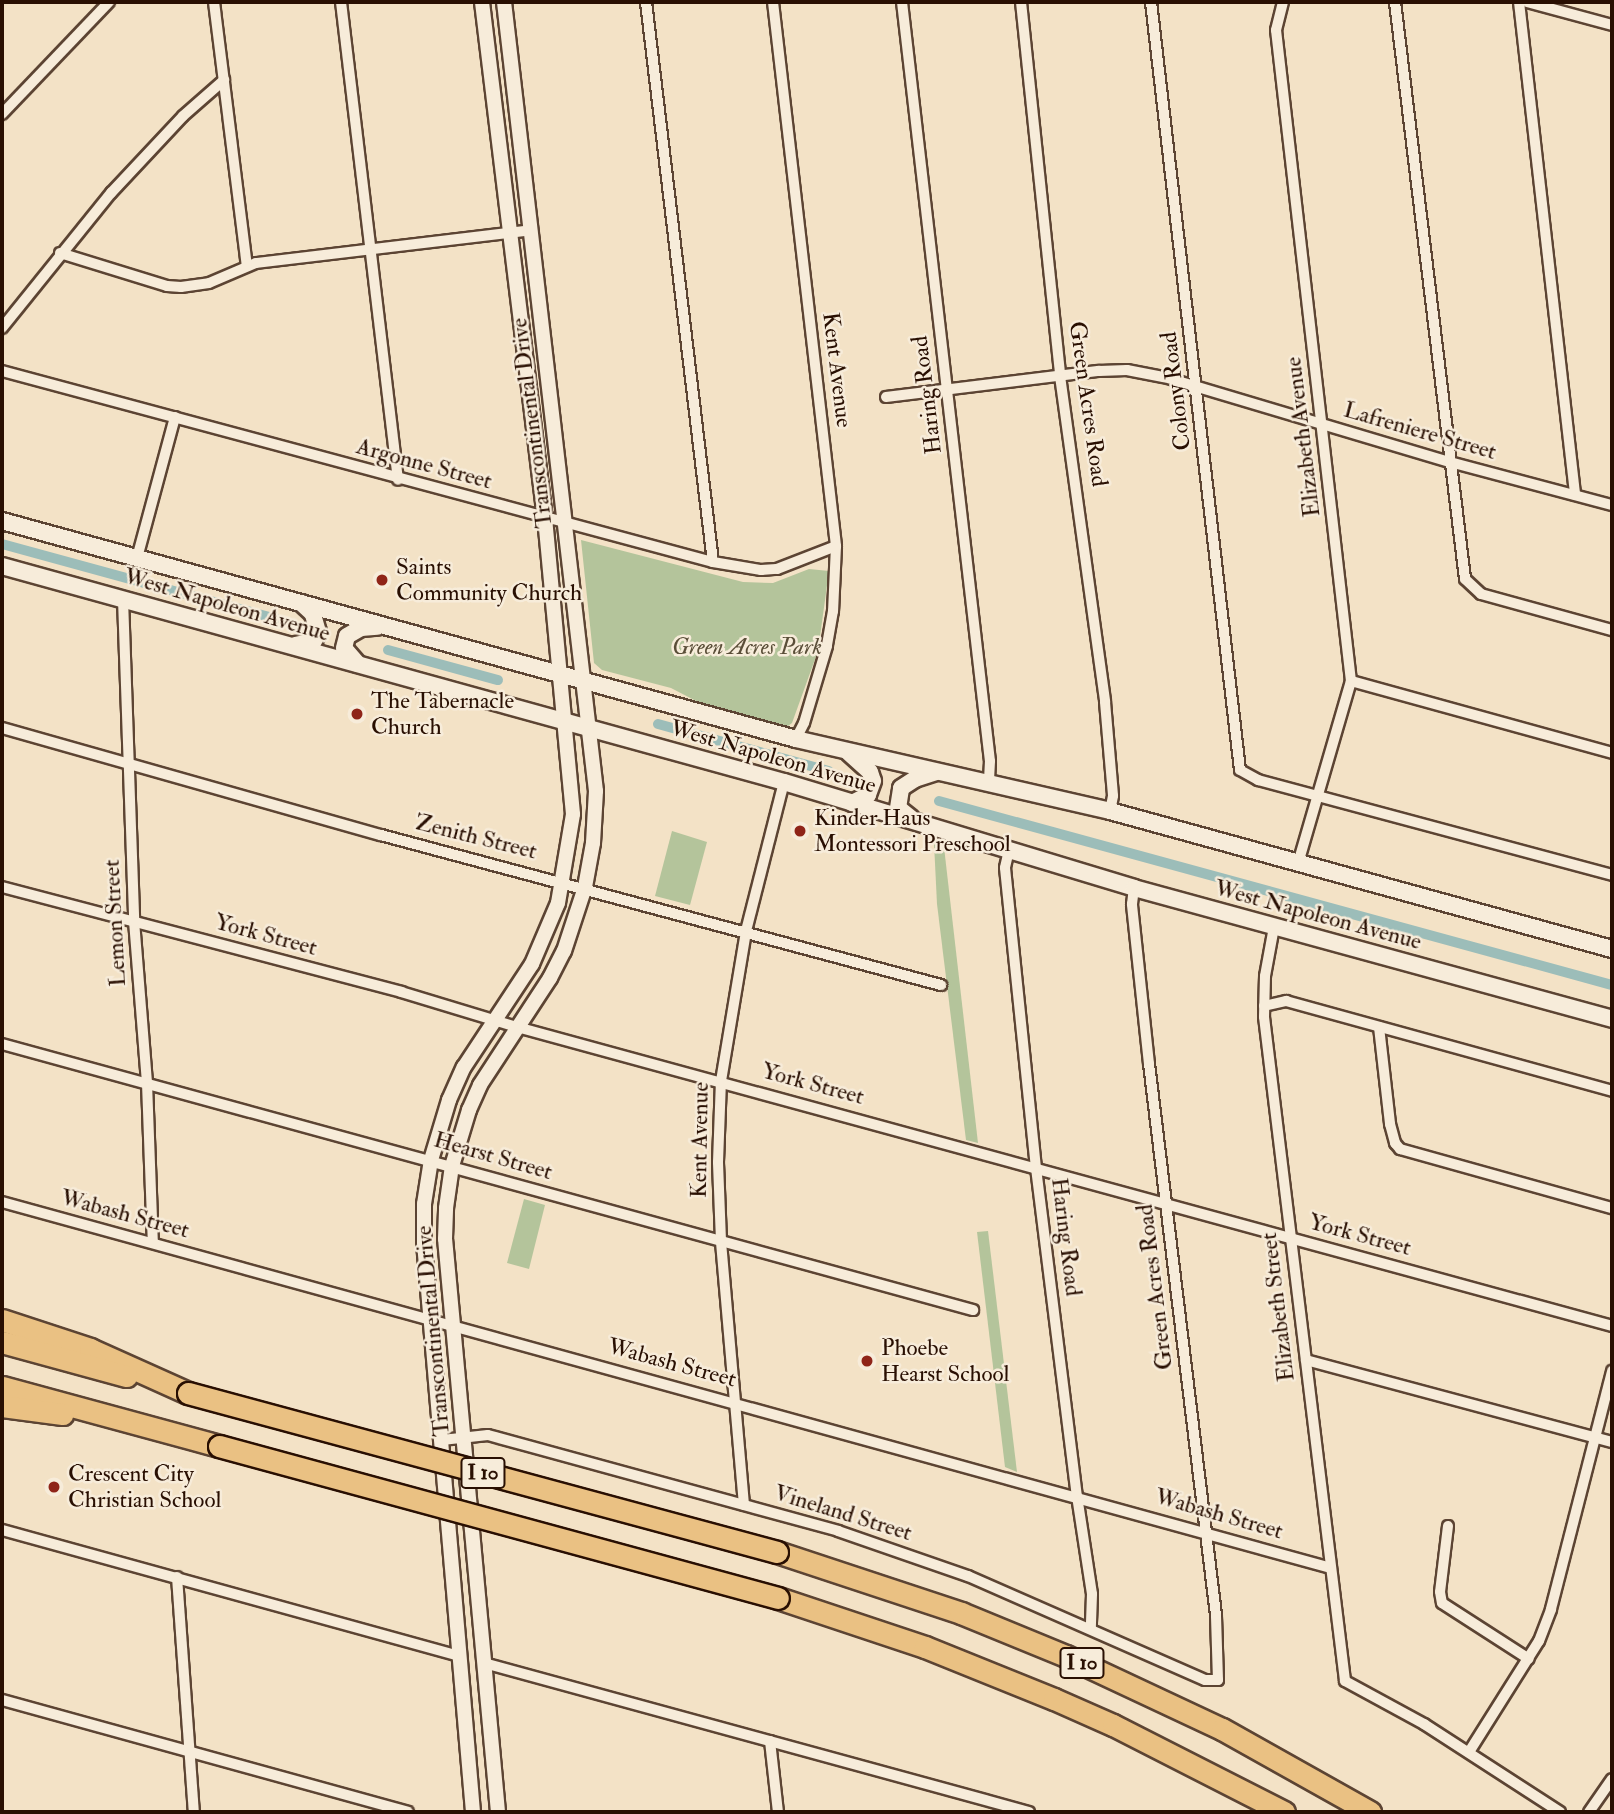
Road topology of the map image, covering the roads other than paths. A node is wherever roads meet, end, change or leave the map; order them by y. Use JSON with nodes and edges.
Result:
{"nodes":[{"id":1,"x":109,"y":2,"type":"edge"},
{"id":2,"x":214,"y":2,"type":"edge"},
{"id":3,"x":341,"y":2,"type":"edge"},
{"id":4,"x":482,"y":2,"type":"edge"},
{"id":5,"x":505,"y":2,"type":"edge"},
{"id":6,"x":646,"y":2,"type":"edge"},
{"id":7,"x":774,"y":2,"type":"edge"},
{"id":8,"x":902,"y":2,"type":"edge"},
{"id":9,"x":1021,"y":2,"type":"edge"},
{"id":10,"x":1152,"y":2,"type":"edge"},
{"id":11,"x":1283,"y":2,"type":"edge"},
{"id":12,"x":1395,"y":2,"type":"edge"},
{"id":13,"x":1519,"y":2,"type":"edge"},
{"id":14,"x":1527,"y":2,"type":"edge"},
{"id":15,"x":1612,"y":25,"type":"edge"},
{"id":16,"x":223,"y":80,"type":"junction"},
{"id":17,"x":2,"y":114,"type":"edge"},
{"id":18,"x":532,"y":230,"type":"junction"},
{"id":19,"x":509,"y":233,"type":"junction"},
{"id":20,"x":371,"y":249,"type":"junction"},
{"id":21,"x":60,"y":253,"type":"junction"},
{"id":22,"x":247,"y":266,"type":"junction"},
{"id":23,"x":2,"y":328,"type":"edge"},
{"id":24,"x":2,"y":371,"type":"edge"},
{"id":25,"x":1060,"y":376,"type":"junction"},
{"id":26,"x":1197,"y":387,"type":"junction"},
{"id":27,"x":948,"y":390,"type":"junction"},
{"id":28,"x":886,"y":397,"type":"dead end"},
{"id":29,"x":175,"y":417,"type":"junction"},
{"id":30,"x":1322,"y":425,"type":"junction"},
{"id":31,"x":1450,"y":462,"type":"junction"},
{"id":32,"x":398,"y":480,"type":"junction"},
{"id":33,"x":1575,"y":495,"type":"junction"},
{"id":34,"x":1612,"y":505,"type":"edge"},
{"id":35,"x":545,"y":519,"type":"junction"},
{"id":36,"x":2,"y":521,"type":"edge"},
{"id":37,"x":567,"y":525,"type":"junction"},
{"id":38,"x":835,"y":546,"type":"junction"},
{"id":39,"x":137,"y":558,"type":"junction"},
{"id":40,"x":713,"y":562,"type":"junction"},
{"id":41,"x":2,"y":566,"type":"edge"},
{"id":42,"x":123,"y":599,"type":"junction"},
{"id":43,"x":300,"y":602,"type":"junction"},
{"id":44,"x":387,"y":626,"type":"junction"},
{"id":45,"x":1612,"y":630,"type":"edge"},
{"id":46,"x":289,"y":645,"type":"junction"},
{"id":47,"x":358,"y":664,"type":"junction"},
{"id":48,"x":561,"y":673,"type":"junction"},
{"id":49,"x":584,"y":680,"type":"junction"},
{"id":50,"x":1351,"y":681,"type":"junction"},
{"id":51,"x":566,"y":723,"type":"junction"},
{"id":52,"x":2,"y":728,"type":"edge"},
{"id":53,"x":590,"y":729,"type":"junction"},
{"id":54,"x":796,"y":739,"type":"junction"},
{"id":55,"x":848,"y":751,"type":"junction"},
{"id":56,"x":1612,"y":753,"type":"edge"},
{"id":57,"x":128,"y":763,"type":"junction"},
{"id":58,"x":938,"y":772,"type":"junction"},
{"id":59,"x":784,"y":782,"type":"junction"},
{"id":60,"x":989,"y":783,"type":"junction"},
{"id":61,"x":1317,"y":796,"type":"junction"},
{"id":62,"x":852,"y":803,"type":"junction"},
{"id":63,"x":1110,"y":811,"type":"junction"},
{"id":64,"x":916,"y":822,"type":"junction"},
{"id":65,"x":1009,"y":850,"type":"junction"},
{"id":66,"x":1298,"y":863,"type":"junction"},
{"id":67,"x":1612,"y":875,"type":"edge"},
{"id":68,"x":564,"y":881,"type":"junction"},
{"id":69,"x":2,"y":887,"type":"edge"},
{"id":70,"x":585,"y":887,"type":"junction"},
{"id":71,"x":1134,"y":888,"type":"junction"},
{"id":72,"x":134,"y":921,"type":"junction"},
{"id":73,"x":1274,"y":927,"type":"junction"},
{"id":74,"x":746,"y":931,"type":"junction"},
{"id":75,"x":1612,"y":948,"type":"edge"},
{"id":76,"x":941,"y":985,"type":"dead end"},
{"id":77,"x":1264,"y":1006,"type":"junction"},
{"id":78,"x":1612,"y":1019,"type":"edge"},
{"id":79,"x":496,"y":1020,"type":"junction"},
{"id":80,"x":517,"y":1027,"type":"junction"},
{"id":81,"x":1379,"y":1027,"type":"junction"},
{"id":82,"x":2,"y":1044,"type":"edge"},
{"id":83,"x":721,"y":1081,"type":"junction"},
{"id":84,"x":147,"y":1083,"type":"junction"},
{"id":85,"x":1612,"y":1091,"type":"edge"},
{"id":86,"x":431,"y":1160,"type":"junction"},
{"id":87,"x":452,"y":1166,"type":"junction"},
{"id":88,"x":1036,"y":1168,"type":"junction"},
{"id":89,"x":2,"y":1202,"type":"edge"},
{"id":90,"x":1166,"y":1204,"type":"junction"},
{"id":91,"x":1612,"y":1208,"type":"edge"},
{"id":92,"x":1291,"y":1238,"type":"junction"},
{"id":93,"x":721,"y":1241,"type":"junction"},
{"id":94,"x":153,"y":1244,"type":"junction"},
{"id":95,"x":973,"y":1310,"type":"dead end"},
{"id":96,"x":431,"y":1319,"type":"junction"},
{"id":97,"x":2,"y":1320,"type":"edge"},
{"id":98,"x":454,"y":1325,"type":"junction"},
{"id":99,"x":1612,"y":1326,"type":"edge"},
{"id":100,"x":2,"y":1342,"type":"edge"},
{"id":101,"x":1306,"y":1360,"type":"junction"},
{"id":102,"x":1612,"y":1371,"type":"edge"},
{"id":103,"x":2,"y":1387,"type":"edge"},
{"id":104,"x":188,"y":1393,"type":"junction"},
{"id":105,"x":735,"y":1402,"type":"junction"},
{"id":106,"x":2,"y":1406,"type":"edge"},
{"id":107,"x":130,"y":1422,"type":"junction"},
{"id":108,"x":1595,"y":1437,"type":"junction"},
{"id":109,"x":464,"y":1438,"type":"junction"},
{"id":110,"x":442,"y":1440,"type":"junction"},
{"id":111,"x":1612,"y":1442,"type":"edge"},
{"id":112,"x":1077,"y":1496,"type":"junction"},
{"id":113,"x":744,"y":1505,"type":"junction"},
{"id":114,"x":1448,"y":1526,"type":"dead end"},
{"id":115,"x":2,"y":1530,"type":"edge"},
{"id":116,"x":1205,"y":1532,"type":"junction"},
{"id":117,"x":1331,"y":1568,"type":"junction"},
{"id":118,"x":177,"y":1577,"type":"junction"},
{"id":119,"x":1091,"y":1628,"type":"junction"},
{"id":120,"x":459,"y":1656,"type":"junction"},
{"id":121,"x":1529,"y":1659,"type":"junction"},
{"id":122,"x":484,"y":1663,"type":"junction"},
{"id":123,"x":1217,"y":1680,"type":"joint"},
{"id":124,"x":487,"y":1688,"type":"junction"},
{"id":125,"x":2,"y":1700,"type":"edge"},
{"id":126,"x":771,"y":1741,"type":"junction"},
{"id":127,"x":190,"y":1751,"type":"junction"},
{"id":128,"x":1469,"y":1752,"type":"junction"},
{"id":129,"x":1612,"y":1779,"type":"edge"},
{"id":130,"x":194,"y":1812,"type":"edge"},
{"id":131,"x":408,"y":1812,"type":"edge"},
{"id":132,"x":473,"y":1812,"type":"edge"},
{"id":133,"x":498,"y":1812,"type":"edge"},
{"id":134,"x":778,"y":1812,"type":"edge"},
{"id":135,"x":1029,"y":1812,"type":"edge"},
{"id":136,"x":1284,"y":1812,"type":"edge"},
{"id":137,"x":1370,"y":1812,"type":"edge"},
{"id":138,"x":1560,"y":1812,"type":"edge"},
{"id":139,"x":1589,"y":1812,"type":"edge"}],
"edges":[{"from":1,"to":17,"type":"street"},
{"from":2,"to":16,"type":"street"},
{"from":3,"to":20,"type":"street"},
{"from":4,"to":19,"type":"street","name":"Transcontinental Drive"},
{"from":5,"to":18,"type":"street","name":"Transcontinental Drive"},
{"from":6,"to":40,"type":"street"},
{"from":7,"to":38,"type":"street","name":"Kent Avenue"},
{"from":8,"to":27,"type":"street","name":"Haring Road"},
{"from":9,"to":25,"type":"street","name":"Green Acres Road"},
{"from":10,"to":26,"type":"street","name":"Colony Road"},
{"from":11,"to":30,"type":"street","name":"Elizabeth Avenue"},
{"from":12,"to":31,"type":"street"},
{"from":13,"to":33,"type":"street"},
{"from":14,"to":15,"type":"street"},
{"from":16,"to":21,"type":"street"},
{"from":16,"to":22,"type":"street"},
{"from":18,"to":19,"type":"street"},
{"from":18,"to":37,"type":"street","name":"Transcontinental Drive"},
{"from":19,"to":20,"type":"street"},
{"from":19,"to":35,"type":"street","name":"Transcontinental Drive"},
{"from":20,"to":22,"type":"street"},
{"from":20,"to":32,"type":"street"},
{"from":21,"to":22,"type":"street"},
{"from":21,"to":23,"type":"street"},
{"from":24,"to":29,"type":"street","name":"Argonne Street"},
{"from":25,"to":26,"type":"street","name":"Lafreniere Street"},
{"from":25,"to":27,"type":"street","name":"Lafreniere Street"},
{"from":25,"to":63,"type":"street","name":"Green Acres Road"},
{"from":26,"to":30,"type":"street","name":"Lafreniere Street"},
{"from":26,"to":61,"type":"street","name":"Colony Road"},
{"from":27,"to":28,"type":"street","name":"Lafreniere Street"},
{"from":27,"to":60,"type":"street","name":"Haring Road"},
{"from":29,"to":32,"type":"street","name":"Argonne Street"},
{"from":29,"to":39,"type":"street"},
{"from":30,"to":31,"type":"street","name":"Lafreniere Street"},
{"from":30,"to":50,"type":"street","name":"Elizabeth Avenue"},
{"from":31,"to":33,"type":"street","name":"Lafreniere Street"},
{"from":31,"to":45,"type":"street"},
{"from":32,"to":35,"type":"street","name":"Argonne Street"},
{"from":33,"to":34,"type":"street","name":"Lafreniere Street"},
{"from":35,"to":37,"type":"street","name":"Argonne Street"},
{"from":35,"to":48,"type":"street","name":"Transcontinental Drive"},
{"from":36,"to":39,"type":"main road","name":"West Napoleon Avenue"},
{"from":37,"to":40,"type":"street","name":"Argonne Street"},
{"from":37,"to":49,"type":"street","name":"Transcontinental Drive"},
{"from":38,"to":40,"type":"street","name":"Argonne Street"},
{"from":38,"to":54,"type":"street","name":"Kent Avenue"},
{"from":39,"to":43,"type":"main road","name":"West Napoleon Avenue"},
{"from":41,"to":42,"type":"main road","name":"West Napoleon Avenue"},
{"from":42,"to":46,"type":"main road","name":"West Napoleon Avenue"},
{"from":42,"to":57,"type":"street","name":"Lemon Street"},
{"from":43,"to":44,"type":"main road","name":"West Napoleon Avenue"},
{"from":43,"to":46,"type":"main road"},
{"from":44,"to":47,"type":"main road"},
{"from":44,"to":48,"type":"main road","name":"West Napoleon Avenue"},
{"from":46,"to":47,"type":"main road","name":"West Napoleon Avenue"},
{"from":47,"to":51,"type":"main road","name":"West Napoleon Avenue"},
{"from":48,"to":49,"type":"main road","name":"West Napoleon Avenue"},
{"from":48,"to":51,"type":"street","name":"Transcontinental Drive"},
{"from":49,"to":53,"type":"street","name":"Transcontinental Drive"},
{"from":49,"to":54,"type":"main road","name":"West Napoleon Avenue"},
{"from":50,"to":56,"type":"street"},
{"from":50,"to":61,"type":"street","name":"Elizabeth Avenue"},
{"from":51,"to":53,"type":"main road","name":"West Napoleon Avenue"},
{"from":51,"to":68,"type":"street","name":"Transcontinental Drive"},
{"from":52,"to":57,"type":"street","name":"Zenith Street"},
{"from":53,"to":59,"type":"main road","name":"West Napoleon Avenue"},
{"from":53,"to":70,"type":"street","name":"Transcontinental Drive"},
{"from":54,"to":55,"type":"main road","name":"West Napoleon Avenue"},
{"from":55,"to":58,"type":"main road","name":"West Napoleon Avenue"},
{"from":55,"to":62,"type":"main road"},
{"from":57,"to":68,"type":"street","name":"Zenith Street"},
{"from":57,"to":72,"type":"street","name":"Lemon Street"},
{"from":58,"to":60,"type":"main road","name":"West Napoleon Avenue"},
{"from":58,"to":64,"type":"main road"},
{"from":59,"to":62,"type":"main road","name":"West Napoleon Avenue"},
{"from":59,"to":74,"type":"street","name":"Kent Avenue"},
{"from":60,"to":63,"type":"main road","name":"West Napoleon Avenue"},
{"from":61,"to":66,"type":"street","name":"Elizabeth Avenue"},
{"from":61,"to":67,"type":"street"},
{"from":62,"to":64,"type":"main road","name":"West Napoleon Avenue"},
{"from":63,"to":66,"type":"main road","name":"West Napoleon Avenue"},
{"from":64,"to":65,"type":"main road","name":"West Napoleon Avenue"},
{"from":65,"to":71,"type":"main road","name":"West Napoleon Avenue"},
{"from":65,"to":88,"type":"street","name":"Haring Road"},
{"from":66,"to":75,"type":"main road","name":"West Napoleon Avenue"},
{"from":68,"to":70,"type":"street","name":"Zenith Street"},
{"from":68,"to":79,"type":"street","name":"Transcontinental Drive"},
{"from":69,"to":72,"type":"street","name":"York Street"},
{"from":70,"to":74,"type":"street","name":"Zenith Street"},
{"from":70,"to":80,"type":"street","name":"Transcontinental Drive"},
{"from":71,"to":73,"type":"main road","name":"West Napoleon Avenue"},
{"from":71,"to":90,"type":"street","name":"Green Acres Road"},
{"from":72,"to":79,"type":"street","name":"York Street"},
{"from":72,"to":84,"type":"street","name":"Lemon Street"},
{"from":73,"to":77,"type":"street","name":"Elizabeth Street"},
{"from":73,"to":78,"type":"main road","name":"West Napoleon Avenue"},
{"from":74,"to":76,"type":"street","name":"Zenith Street"},
{"from":74,"to":83,"type":"street","name":"Kent Avenue"},
{"from":77,"to":81,"type":"street"},
{"from":77,"to":92,"type":"street","name":"Elizabeth Street"},
{"from":79,"to":80,"type":"street","name":"York Street"},
{"from":79,"to":86,"type":"street","name":"Transcontinental Drive"},
{"from":80,"to":83,"type":"street","name":"York Street"},
{"from":80,"to":87,"type":"street","name":"Transcontinental Drive"},
{"from":81,"to":85,"type":"street"},
{"from":81,"to":91,"type":"street"},
{"from":82,"to":84,"type":"street","name":"Hearst Street"},
{"from":83,"to":88,"type":"street","name":"York Street"},
{"from":83,"to":93,"type":"street","name":"Kent Avenue"},
{"from":84,"to":86,"type":"street","name":"Hearst Street"},
{"from":84,"to":94,"type":"street","name":"Lemon Street"},
{"from":86,"to":87,"type":"street","name":"Hearst Street"},
{"from":86,"to":96,"type":"street","name":"Transcontinental Drive"},
{"from":87,"to":93,"type":"street","name":"Hearst Street"},
{"from":87,"to":98,"type":"street","name":"Transcontinental Drive"},
{"from":88,"to":90,"type":"street","name":"York Street"},
{"from":88,"to":112,"type":"street","name":"Haring Road"},
{"from":89,"to":94,"type":"street","name":"Wabash Street"},
{"from":90,"to":92,"type":"street","name":"York Street"},
{"from":90,"to":116,"type":"street","name":"Green Acres Road"},
{"from":92,"to":99,"type":"street","name":"York Street"},
{"from":92,"to":101,"type":"street","name":"Elizabeth Street"},
{"from":93,"to":95,"type":"street","name":"Hearst Street"},
{"from":93,"to":105,"type":"street","name":"Kent Avenue"},
{"from":94,"to":96,"type":"street","name":"Wabash Street"},
{"from":96,"to":98,"type":"street","name":"Wabash Street"},
{"from":96,"to":110,"type":"street","name":"Transcontinental Drive"},
{"from":97,"to":104,"type":"highway"},
{"from":98,"to":105,"type":"street","name":"Wabash Street"},
{"from":98,"to":109,"type":"street","name":"Transcontinental Drive"},
{"from":100,"to":104,"type":"highway","number":"I 10"},
{"from":101,"to":108,"type":"street"},
{"from":101,"to":117,"type":"street","name":"Elizabeth Street"},
{"from":102,"to":108,"type":"street"},
{"from":103,"to":107,"type":"highway","number":"I 10"},
{"from":104,"to":137,"type":"highway","number":"I 10","bridge":true},
{"from":105,"to":112,"type":"street","name":"Wabash Street"},
{"from":105,"to":113,"type":"street","name":"Kent Avenue"},
{"from":106,"to":107,"type":"highway"},
{"from":107,"to":136,"type":"highway","number":"I 10","bridge":true},
{"from":108,"to":111,"type":"street"},
{"from":108,"to":121,"type":"street"},
{"from":109,"to":110,"type":"street","name":"Vineland Street"},
{"from":109,"to":113,"type":"street","name":"Vineland Street"},
{"from":109,"to":122,"type":"street","name":"Transcontinental Drive"},
{"from":110,"to":120,"type":"street","name":"Transcontinental Drive"},
{"from":112,"to":116,"type":"street","name":"Wabash Street"},
{"from":112,"to":119,"type":"street","name":"Haring Road"},
{"from":113,"to":119,"type":"street","name":"Vineland Street"},
{"from":114,"to":121,"type":"street"},
{"from":115,"to":118,"type":"street"},
{"from":116,"to":117,"type":"street","name":"Wabash Street"},
{"from":116,"to":123,"type":"street","name":"Green Acres Road"},
{"from":117,"to":128,"type":"street","name":"Elizabeth Street"},
{"from":118,"to":120,"type":"street"},
{"from":118,"to":127,"type":"street"},
{"from":119,"to":123,"type":"street","name":"Vineland Street"},
{"from":120,"to":124,"type":"street"},
{"from":120,"to":132,"type":"street","name":"Transcontinental Drive"},
{"from":121,"to":128,"type":"street"},
{"from":122,"to":124,"type":"street","name":"Transcontinental Drive"},
{"from":122,"to":126,"type":"street"},
{"from":124,"to":133,"type":"street","name":"Transcontinental Drive"},
{"from":125,"to":127,"type":"street"},
{"from":126,"to":134,"type":"street"},
{"from":126,"to":135,"type":"street"},
{"from":127,"to":130,"type":"street"},
{"from":127,"to":131,"type":"street"},
{"from":128,"to":138,"type":"street"},
{"from":129,"to":139,"type":"street"}]}
